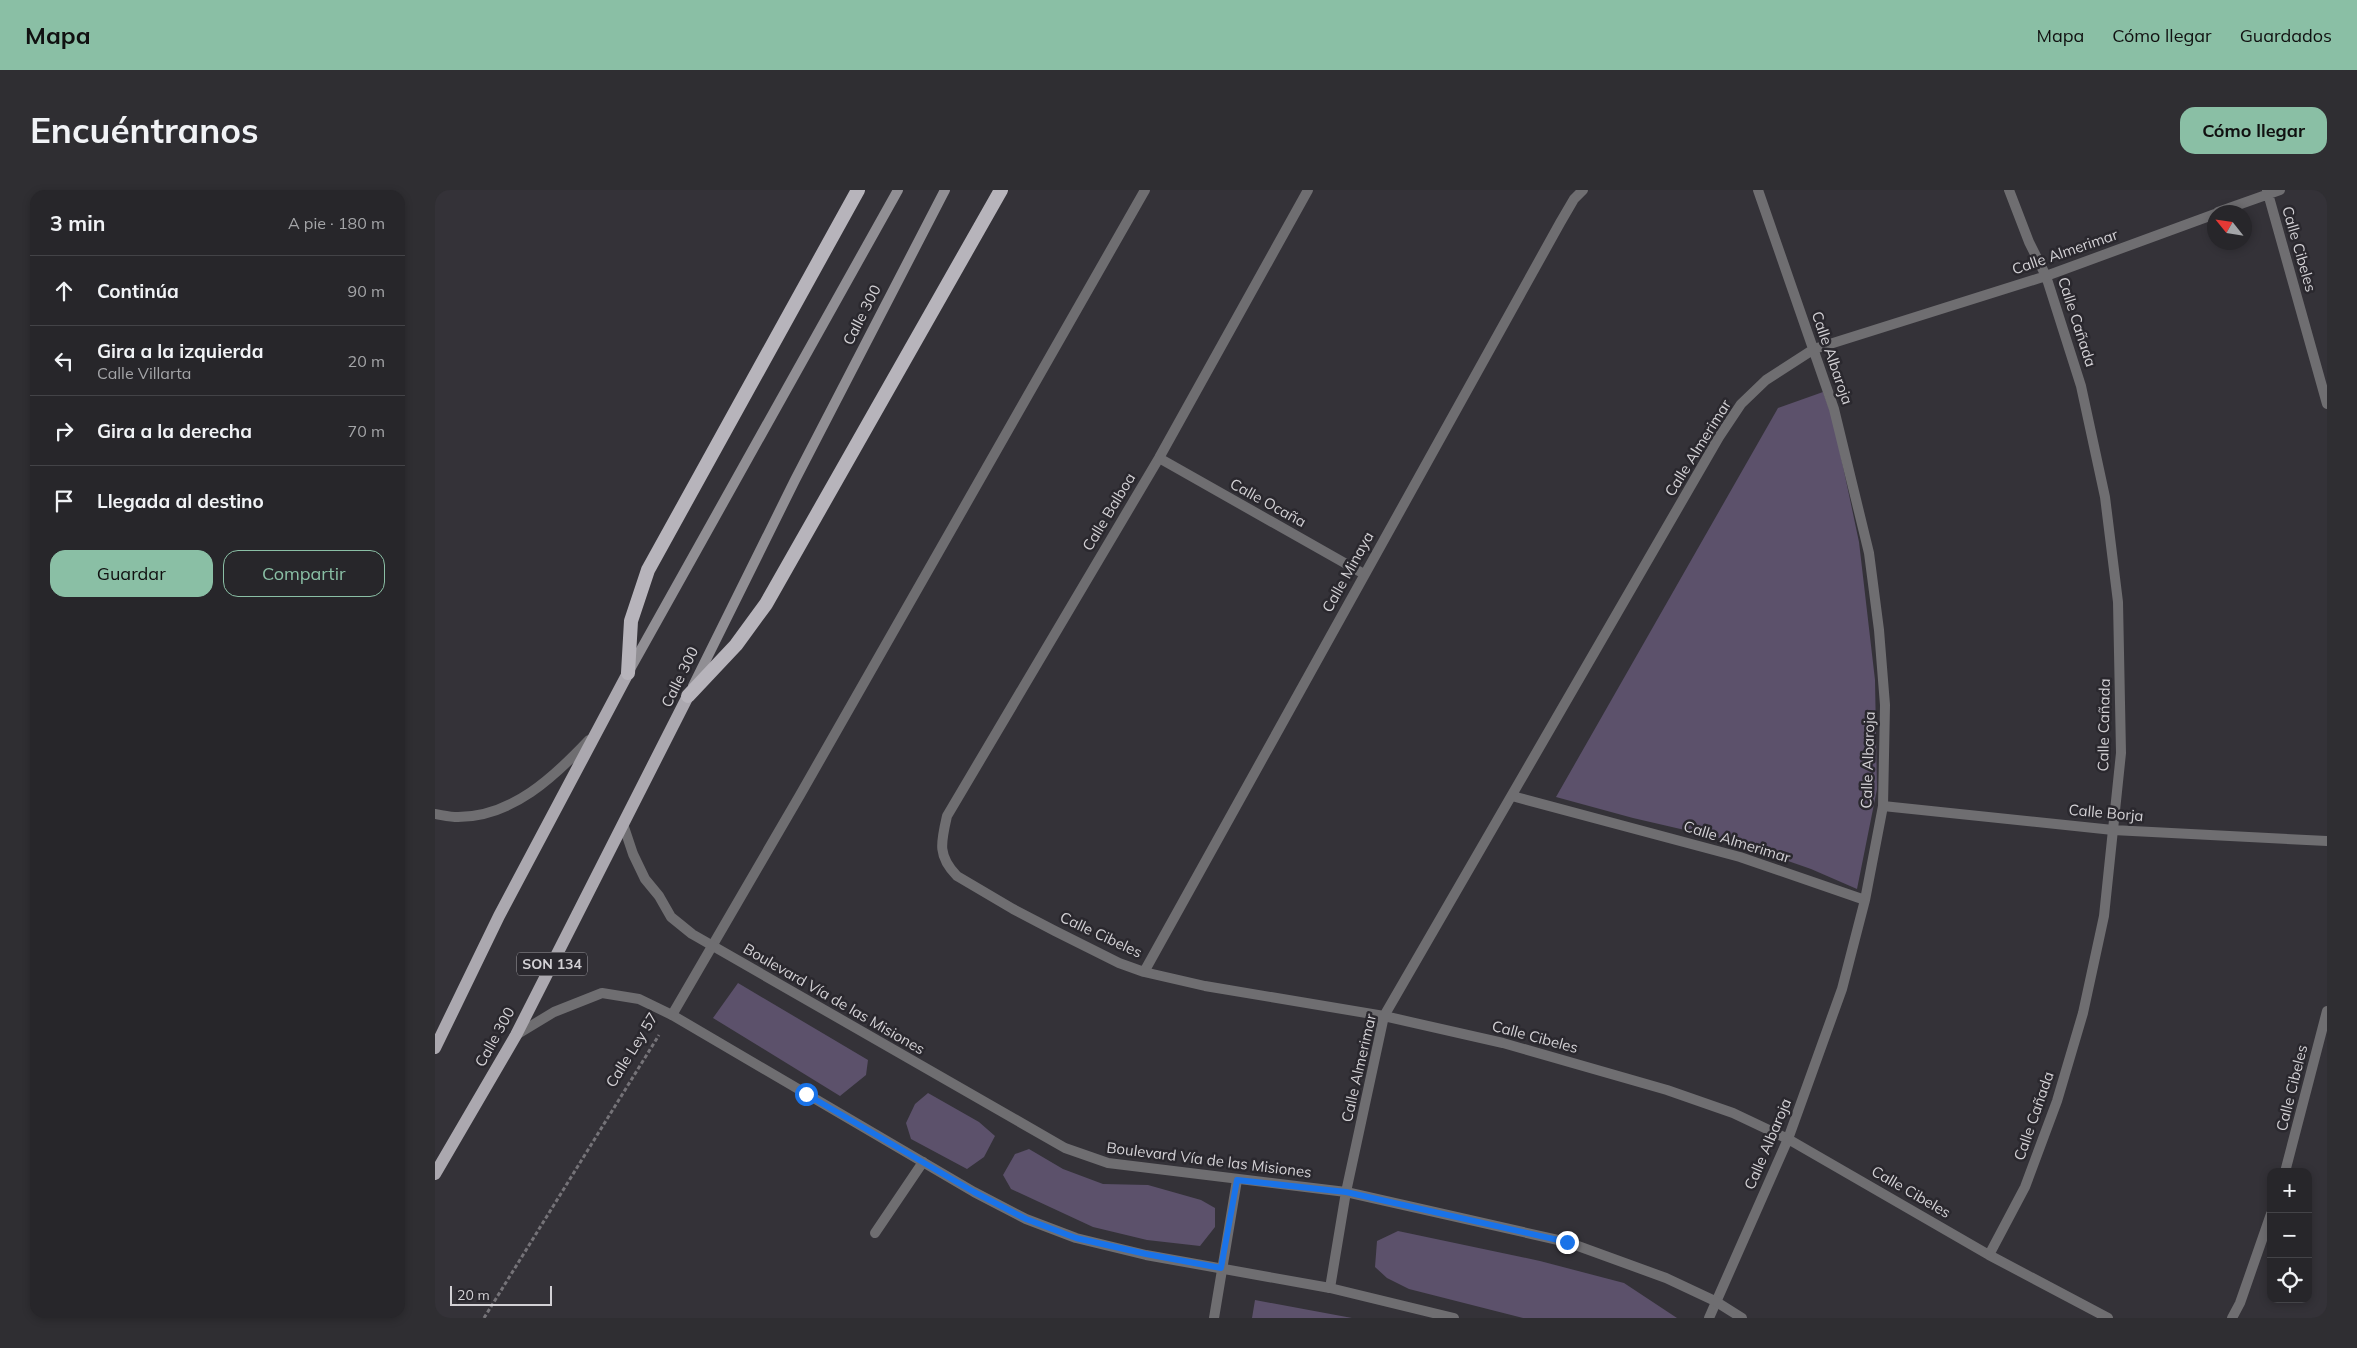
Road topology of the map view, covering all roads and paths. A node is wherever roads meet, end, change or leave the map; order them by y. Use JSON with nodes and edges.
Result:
{"nodes":[{"id":1,"x":858,"y":190,"type":"edge"},
{"id":2,"x":898,"y":190,"type":"edge"},
{"id":3,"x":945,"y":190,"type":"edge"},
{"id":4,"x":1001,"y":190,"type":"edge"},
{"id":5,"x":1145,"y":190,"type":"edge"},
{"id":6,"x":1308,"y":190,"type":"edge"},
{"id":7,"x":1583,"y":190,"type":"edge"},
{"id":8,"x":1758,"y":190,"type":"edge"},
{"id":9,"x":2009,"y":190,"type":"edge"},
{"id":10,"x":2280,"y":190,"type":"edge"},
{"id":11,"x":2267,"y":192,"type":"edge"},
{"id":12,"x":2235,"y":205,"type":"edge"},
{"id":13,"x":2207,"y":217,"type":"edge"},
{"id":14,"x":2046,"y":276,"type":"junction"},
{"id":15,"x":1814,"y":349,"type":"junction"},
{"id":16,"x":2327,"y":404,"type":"edge"},
{"id":17,"x":1159,"y":458,"type":"junction"},
{"id":18,"x":1364,"y":574,"type":"junction"},
{"id":19,"x":628,"y":673,"type":"junction"},
{"id":20,"x":688,"y":696,"type":"junction"},
{"id":21,"x":594,"y":736,"type":"junction"},
{"id":22,"x":1512,"y":796,"type":"junction"},
{"id":23,"x":1883,"y":806,"type":"junction"},
{"id":24,"x":435,"y":814,"type":"edge"},
{"id":25,"x":623,"y":824,"type":"junction"},
{"id":26,"x":2113,"y":830,"type":"junction"},
{"id":27,"x":2327,"y":841,"type":"edge"},
{"id":28,"x":942,"y":848,"type":"joint"},
{"id":29,"x":1865,"y":900,"type":"junction"},
{"id":30,"x":711,"y":946,"type":"junction"},
{"id":31,"x":1144,"y":972,"type":"junction"},
{"id":32,"x":2327,"y":1011,"type":"edge"},
{"id":33,"x":672,"y":1016,"type":"junction"},
{"id":34,"x":1384,"y":1016,"type":"junction"},
{"id":35,"x":517,"y":1034,"type":"junction"},
{"id":36,"x":435,"y":1048,"type":"edge"},
{"id":37,"x":1787,"y":1139,"type":"junction"},
{"id":38,"x":923,"y":1162,"type":"junction"},
{"id":39,"x":2286,"y":1168,"type":"edge"},
{"id":40,"x":435,"y":1174,"type":"edge"},
{"id":41,"x":1237,"y":1180,"type":"junction"},
{"id":42,"x":1346,"y":1192,"type":"junction"},
{"id":43,"x":2267,"y":1225,"type":"edge"},
{"id":44,"x":875,"y":1233,"type":"dead end"},
{"id":45,"x":1989,"y":1255,"type":"junction"},
{"id":46,"x":1221,"y":1268,"type":"junction"},
{"id":47,"x":1330,"y":1288,"type":"junction"},
{"id":48,"x":1715,"y":1301,"type":"junction"},
{"id":49,"x":484,"y":1318,"type":"edge"},
{"id":50,"x":1214,"y":1318,"type":"edge"},
{"id":51,"x":1454,"y":1318,"type":"edge"},
{"id":52,"x":1709,"y":1318,"type":"edge"},
{"id":53,"x":1742,"y":1318,"type":"edge"},
{"id":54,"x":2108,"y":1318,"type":"edge"},
{"id":55,"x":2232,"y":1318,"type":"edge"}],
"edges":[{"from":1,"to":19,"type":"highway"},
{"from":2,"to":19,"type":"main road","name":"Calle 300"},
{"from":3,"to":20,"type":"main road","name":"Calle 300"},
{"from":4,"to":20,"type":"highway"},
{"from":5,"to":30,"type":"street","name":"Calle Ley 57"},
{"from":6,"to":17,"type":"street","name":"Calle Balboa"},
{"from":7,"to":18,"type":"street","name":"Calle Minaya"},
{"from":8,"to":15,"type":"street","name":"Calle Albaroja"},
{"from":9,"to":14,"type":"street","name":"Calle Cañada"},
{"from":10,"to":11,"type":"street"},
{"from":11,"to":12,"type":"street"},
{"from":11,"to":16,"type":"street","name":"Calle Cibeles"},
{"from":13,"to":14,"type":"street","name":"Calle Almerimar"},
{"from":14,"to":15,"type":"street","name":"Calle Almerimar"},
{"from":14,"to":26,"type":"street","name":"Calle Cañada"},
{"from":15,"to":22,"type":"street","name":"Calle Almerimar"},
{"from":15,"to":23,"type":"street","name":"Calle Albaroja"},
{"from":17,"to":18,"type":"street","name":"Calle Ocaña"},
{"from":17,"to":28,"type":"street","name":"Calle Balboa"},
{"from":18,"to":31,"type":"street","name":"Calle Minaya"},
{"from":19,"to":21,"type":"main road","name":"Calle 300"},
{"from":20,"to":25,"type":"main road","name":"Calle 300","number":"SON 134"},
{"from":21,"to":24,"type":"street"},
{"from":21,"to":36,"type":"main road","name":"Calle 300"},
{"from":22,"to":29,"type":"street","name":"Calle Almerimar"},
{"from":22,"to":34,"type":"street","name":"Calle Almerimar"},
{"from":23,"to":26,"type":"street","name":"Calle Borja"},
{"from":23,"to":29,"type":"street","name":"Calle Albaroja"},
{"from":25,"to":30,"type":"street","name":"Boulevard Vía de las Misiones"},
{"from":25,"to":35,"type":"main road","name":"Calle 300","number":"SON 134"},
{"from":26,"to":27,"type":"street","name":"Calle Borja"},
{"from":26,"to":45,"type":"street","name":"Calle Cañada"},
{"from":28,"to":31,"type":"street","name":"Calle Cibeles"},
{"from":29,"to":37,"type":"street","name":"Calle Albaroja"},
{"from":30,"to":33,"type":"street","name":"Calle Ley 57"},
{"from":30,"to":41,"type":"street","name":"Boulevard Vía de las Misiones"},
{"from":31,"to":34,"type":"street","name":"Calle Cibeles"},
{"from":32,"to":39,"type":"street","name":"Calle Cibeles"},
{"from":33,"to":35,"type":"street"},
{"from":33,"to":38,"type":"street"},
{"from":33,"to":49,"type":"path","name":"Calle Ley 57"},
{"from":34,"to":37,"type":"street","name":"Calle Cibeles"},
{"from":34,"to":42,"type":"street","name":"Calle Almerimar"},
{"from":35,"to":40,"type":"main road","name":"Calle 300","number":"SON 134"},
{"from":37,"to":45,"type":"street","name":"Calle Cibeles"},
{"from":37,"to":48,"type":"street","name":"Calle Albaroja"},
{"from":38,"to":44,"type":"street"},
{"from":38,"to":46,"type":"street"},
{"from":41,"to":42,"type":"street","name":"Boulevard Vía de las Misiones"},
{"from":41,"to":46,"type":"street"},
{"from":42,"to":47,"type":"street","name":"Calle Almerimar"},
{"from":42,"to":48,"type":"street","name":"Boulevard Vía de las Misiones"},
{"from":43,"to":55,"type":"street"},
{"from":45,"to":54,"type":"street","name":"Calle Cibeles"},
{"from":46,"to":47,"type":"street"},
{"from":46,"to":50,"type":"street"},
{"from":47,"to":51,"type":"street"},
{"from":48,"to":52,"type":"street","name":"Calle Albaroja"},
{"from":48,"to":53,"type":"street","name":"Boulevard Vía de las Misiones"}]}
